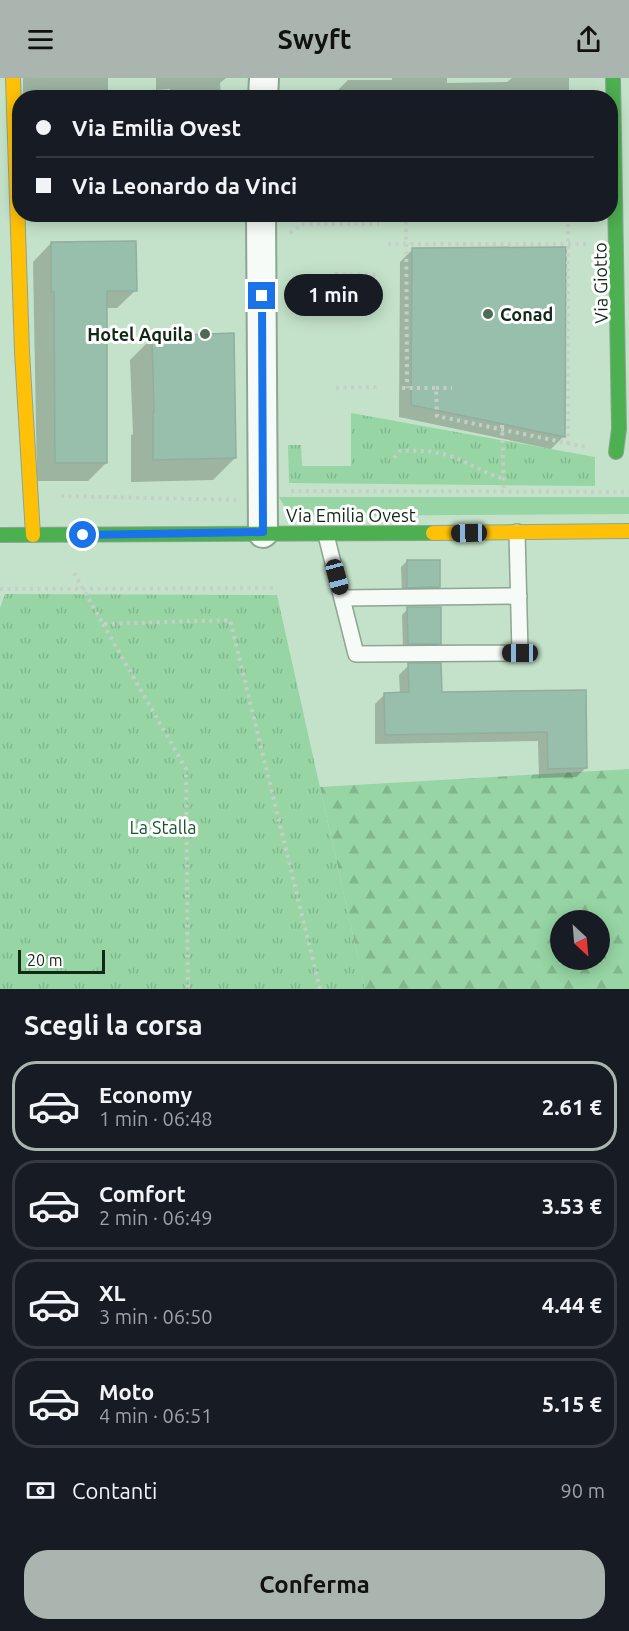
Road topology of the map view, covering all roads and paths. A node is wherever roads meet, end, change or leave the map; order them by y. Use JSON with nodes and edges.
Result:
{"nodes":[{"id":1,"x":18,"y":222,"type":"edge"},
{"id":2,"x":261,"y":222,"type":"edge"},
{"id":3,"x":406,"y":222,"type":"edge"},
{"id":4,"x":568,"y":222,"type":"edge"},
{"id":5,"x":618,"y":222,"type":"edge"},
{"id":6,"x":379,"y":224,"type":"dead end"},
{"id":7,"x":284,"y":237,"type":"dead end"},
{"id":8,"x":388,"y":244,"type":"dead end"},
{"id":9,"x":406,"y":244,"type":"junction"},
{"id":10,"x":568,"y":244,"type":"junction"},
{"id":11,"x":617,"y":244,"type":"junction"},
{"id":12,"x":336,"y":274,"type":"dead end"},
{"id":13,"x":380,"y":275,"type":"dead end"},
{"id":14,"x":381,"y":387,"type":"dead end"},
{"id":15,"x":336,"y":388,"type":"dead end"},
{"id":16,"x":436,"y":388,"type":"junction"},
{"id":17,"x":452,"y":388,"type":"dead end"},
{"id":18,"x":502,"y":425,"type":"dead end"},
{"id":19,"x":503,"y":431,"type":"junction"},
{"id":20,"x":568,"y":444,"type":"junction"},
{"id":21,"x":616,"y":452,"type":"joint"},
{"id":22,"x":394,"y":458,"type":"dead end"},
{"id":23,"x":504,"y":478,"type":"junction"},
{"id":24,"x":286,"y":491,"type":"dead end"},
{"id":25,"x":504,"y":491,"type":"junction"},
{"id":26,"x":629,"y":492,"type":"edge"},
{"id":27,"x":31,"y":496,"type":"junction"},
{"id":28,"x":242,"y":500,"type":"dead end"},
{"id":29,"x":629,"y":531,"type":"edge"},
{"id":30,"x":263,"y":532,"type":"junction"},
{"id":31,"x":517,"y":532,"type":"junction"},
{"id":32,"x":0,"y":535,"type":"edge"},
{"id":33,"x":33,"y":535,"type":"junction"},
{"id":34,"x":326,"y":535,"type":"junction"},
{"id":35,"x":74,"y":573,"type":"dead end"},
{"id":36,"x":84,"y":587,"type":"junction"},
{"id":37,"x":275,"y":588,"type":"dead end"},
{"id":38,"x":0,"y":589,"type":"edge"},
{"id":39,"x":519,"y":596,"type":"junction"},
{"id":40,"x":343,"y":598,"type":"junction"},
{"id":41,"x":103,"y":624,"type":"junction"},
{"id":42,"x":188,"y":989,"type":"edge"},
{"id":43,"x":320,"y":989,"type":"edge"}],
"edges":[{"from":1,"to":27,"type":"street"},
{"from":2,"to":30,"type":"street"},
{"from":3,"to":9,"type":"path"},
{"from":4,"to":10,"type":"path"},
{"from":5,"to":11,"type":"street","name":"Via Giotto"},
{"from":6,"to":7,"type":"path"},
{"from":8,"to":9,"type":"path"},
{"from":9,"to":10,"type":"path"},
{"from":9,"to":16,"type":"path"},
{"from":10,"to":11,"type":"path"},
{"from":10,"to":20,"type":"path"},
{"from":11,"to":21,"type":"street","name":"Via Giotto"},
{"from":12,"to":13,"type":"path"},
{"from":14,"to":15,"type":"path"},
{"from":16,"to":17,"type":"path"},
{"from":16,"to":19,"type":"path"},
{"from":18,"to":19,"type":"path"},
{"from":19,"to":20,"type":"path"},
{"from":19,"to":23,"type":"path"},
{"from":20,"to":21,"type":"path"},
{"from":22,"to":23,"type":"path"},
{"from":23,"to":25,"type":"path"},
{"from":24,"to":25,"type":"path"},
{"from":25,"to":26,"type":"path"},
{"from":27,"to":28,"type":"path"},
{"from":27,"to":33,"type":"street"},
{"from":29,"to":31,"type":"street","name":"Via Emilia Ovest"},
{"from":30,"to":33,"type":"street","name":"Via Emilia Ovest"},
{"from":30,"to":34,"type":"street","name":"Via Emilia Ovest"},
{"from":31,"to":34,"type":"street","name":"Via Emilia Ovest"},
{"from":31,"to":39,"type":"lane"},
{"from":32,"to":33,"type":"street","name":"Via Emilia Ovest"},
{"from":34,"to":40,"type":"lane"},
{"from":35,"to":36,"type":"path"},
{"from":36,"to":37,"type":"path"},
{"from":36,"to":38,"type":"path"},
{"from":36,"to":41,"type":"path"},
{"from":39,"to":40,"type":"lane"},
{"from":39,"to":40,"type":"lane"},
{"from":41,"to":42,"type":"path"},
{"from":41,"to":43,"type":"path"}]}
